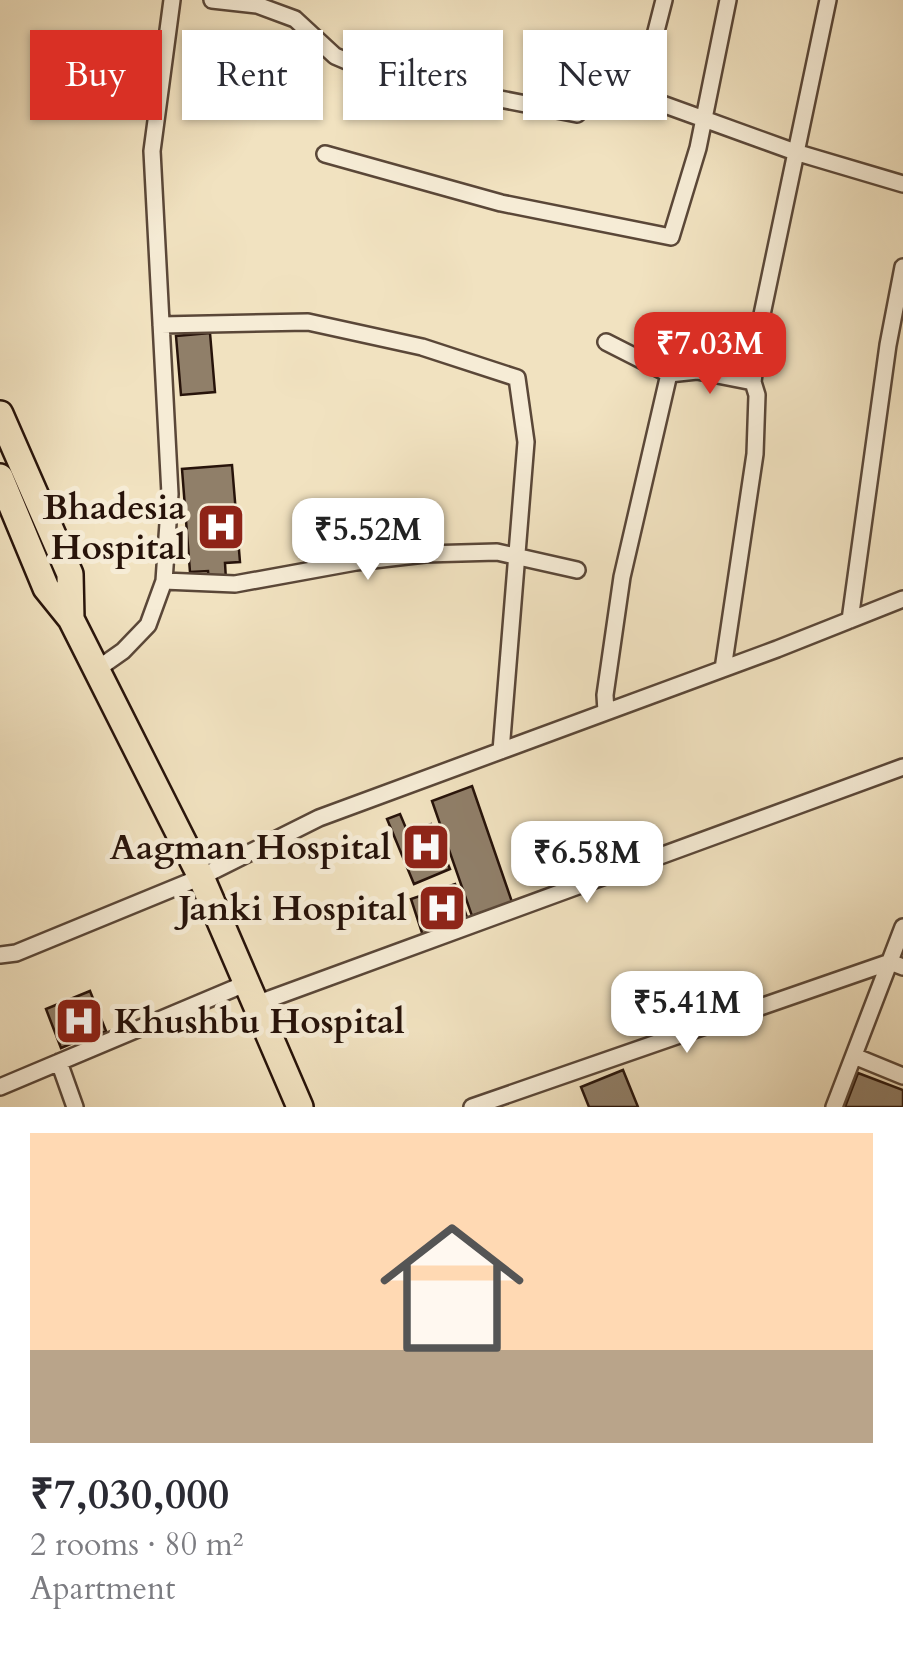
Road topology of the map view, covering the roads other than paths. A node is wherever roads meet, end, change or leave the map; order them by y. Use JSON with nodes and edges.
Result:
{"nodes":[{"id":1,"x":172,"y":0,"type":"edge"},
{"id":2,"x":212,"y":0,"type":"edge"},
{"id":3,"x":664,"y":0,"type":"edge"},
{"id":4,"x":728,"y":0,"type":"edge"},
{"id":5,"x":828,"y":0,"type":"edge"},
{"id":6,"x":523,"y":103,"type":"edge"},
{"id":7,"x":705,"y":119,"type":"junction"},
{"id":8,"x":796,"y":152,"type":"junction"},
{"id":9,"x":325,"y":154,"type":"dead end"},
{"id":10,"x":903,"y":184,"type":"edge"},
{"id":11,"x":903,"y":267,"type":"edge"},
{"id":12,"x":161,"y":325,"type":"junction"},
{"id":13,"x":606,"y":342,"type":"dead end"},
{"id":14,"x":669,"y":374,"type":"junction"},
{"id":15,"x":753,"y":382,"type":"junction"},
{"id":16,"x":0,"y":414,"type":"edge"},
{"id":17,"x":8,"y":453,"type":"edge"},
{"id":18,"x":0,"y":477,"type":"edge"},
{"id":19,"x":518,"y":557,"type":"junction"},
{"id":20,"x":577,"y":570,"type":"dead end"},
{"id":21,"x":164,"y":581,"type":"junction"},
{"id":22,"x":903,"y":598,"type":"edge"},
{"id":23,"x":71,"y":619,"type":"junction"},
{"id":24,"x":850,"y":620,"type":"junction"},
{"id":25,"x":723,"y":669,"type":"junction"},
{"id":26,"x":96,"y":670,"type":"junction"},
{"id":27,"x":606,"y":712,"type":"junction"},
{"id":28,"x":501,"y":751,"type":"junction"},
{"id":29,"x":903,"y":767,"type":"edge"},
{"id":30,"x":201,"y":877,"type":"junction"},
{"id":31,"x":903,"y":926,"type":"edge"},
{"id":32,"x":0,"y":956,"type":"edge"},
{"id":33,"x":896,"y":965,"type":"edge"},
{"id":34,"x":251,"y":993,"type":"junction"},
{"id":35,"x":854,"y":1056,"type":"junction"},
{"id":36,"x":59,"y":1062,"type":"junction"},
{"id":37,"x":903,"y":1076,"type":"edge"},
{"id":38,"x":0,"y":1087,"type":"edge"},
{"id":39,"x":75,"y":1107,"type":"edge"},
{"id":40,"x":300,"y":1107,"type":"edge"},
{"id":41,"x":472,"y":1107,"type":"edge"},
{"id":42,"x":834,"y":1107,"type":"edge"}],
"edges":[{"from":1,"to":12,"type":"street"},
{"from":2,"to":6,"type":"street"},
{"from":3,"to":7,"type":"street"},
{"from":4,"to":7,"type":"street"},
{"from":5,"to":8,"type":"street"},
{"from":7,"to":8,"type":"street"},
{"from":7,"to":9,"type":"street"},
{"from":8,"to":10,"type":"street"},
{"from":8,"to":15,"type":"street"},
{"from":11,"to":24,"type":"street"},
{"from":12,"to":19,"type":"street"},
{"from":12,"to":21,"type":"street"},
{"from":13,"to":14,"type":"street"},
{"from":14,"to":15,"type":"street"},
{"from":14,"to":27,"type":"street"},
{"from":15,"to":25,"type":"street"},
{"from":16,"to":17,"type":"main road"},
{"from":17,"to":23,"type":"main road"},
{"from":18,"to":23,"type":"main road"},
{"from":19,"to":20,"type":"street"},
{"from":19,"to":21,"type":"street"},
{"from":19,"to":28,"type":"street"},
{"from":21,"to":26,"type":"street"},
{"from":22,"to":24,"type":"street"},
{"from":23,"to":26,"type":"main road"},
{"from":24,"to":25,"type":"street"},
{"from":25,"to":27,"type":"street"},
{"from":26,"to":30,"type":"main road"},
{"from":27,"to":28,"type":"street"},
{"from":28,"to":30,"type":"street"},
{"from":29,"to":34,"type":"street"},
{"from":30,"to":32,"type":"street"},
{"from":30,"to":34,"type":"main road"},
{"from":31,"to":33,"type":"street"},
{"from":33,"to":35,"type":"street"},
{"from":33,"to":41,"type":"street"},
{"from":34,"to":36,"type":"street"},
{"from":34,"to":40,"type":"main road"},
{"from":35,"to":37,"type":"street"},
{"from":35,"to":42,"type":"street"},
{"from":36,"to":38,"type":"street"},
{"from":36,"to":39,"type":"street"}]}
